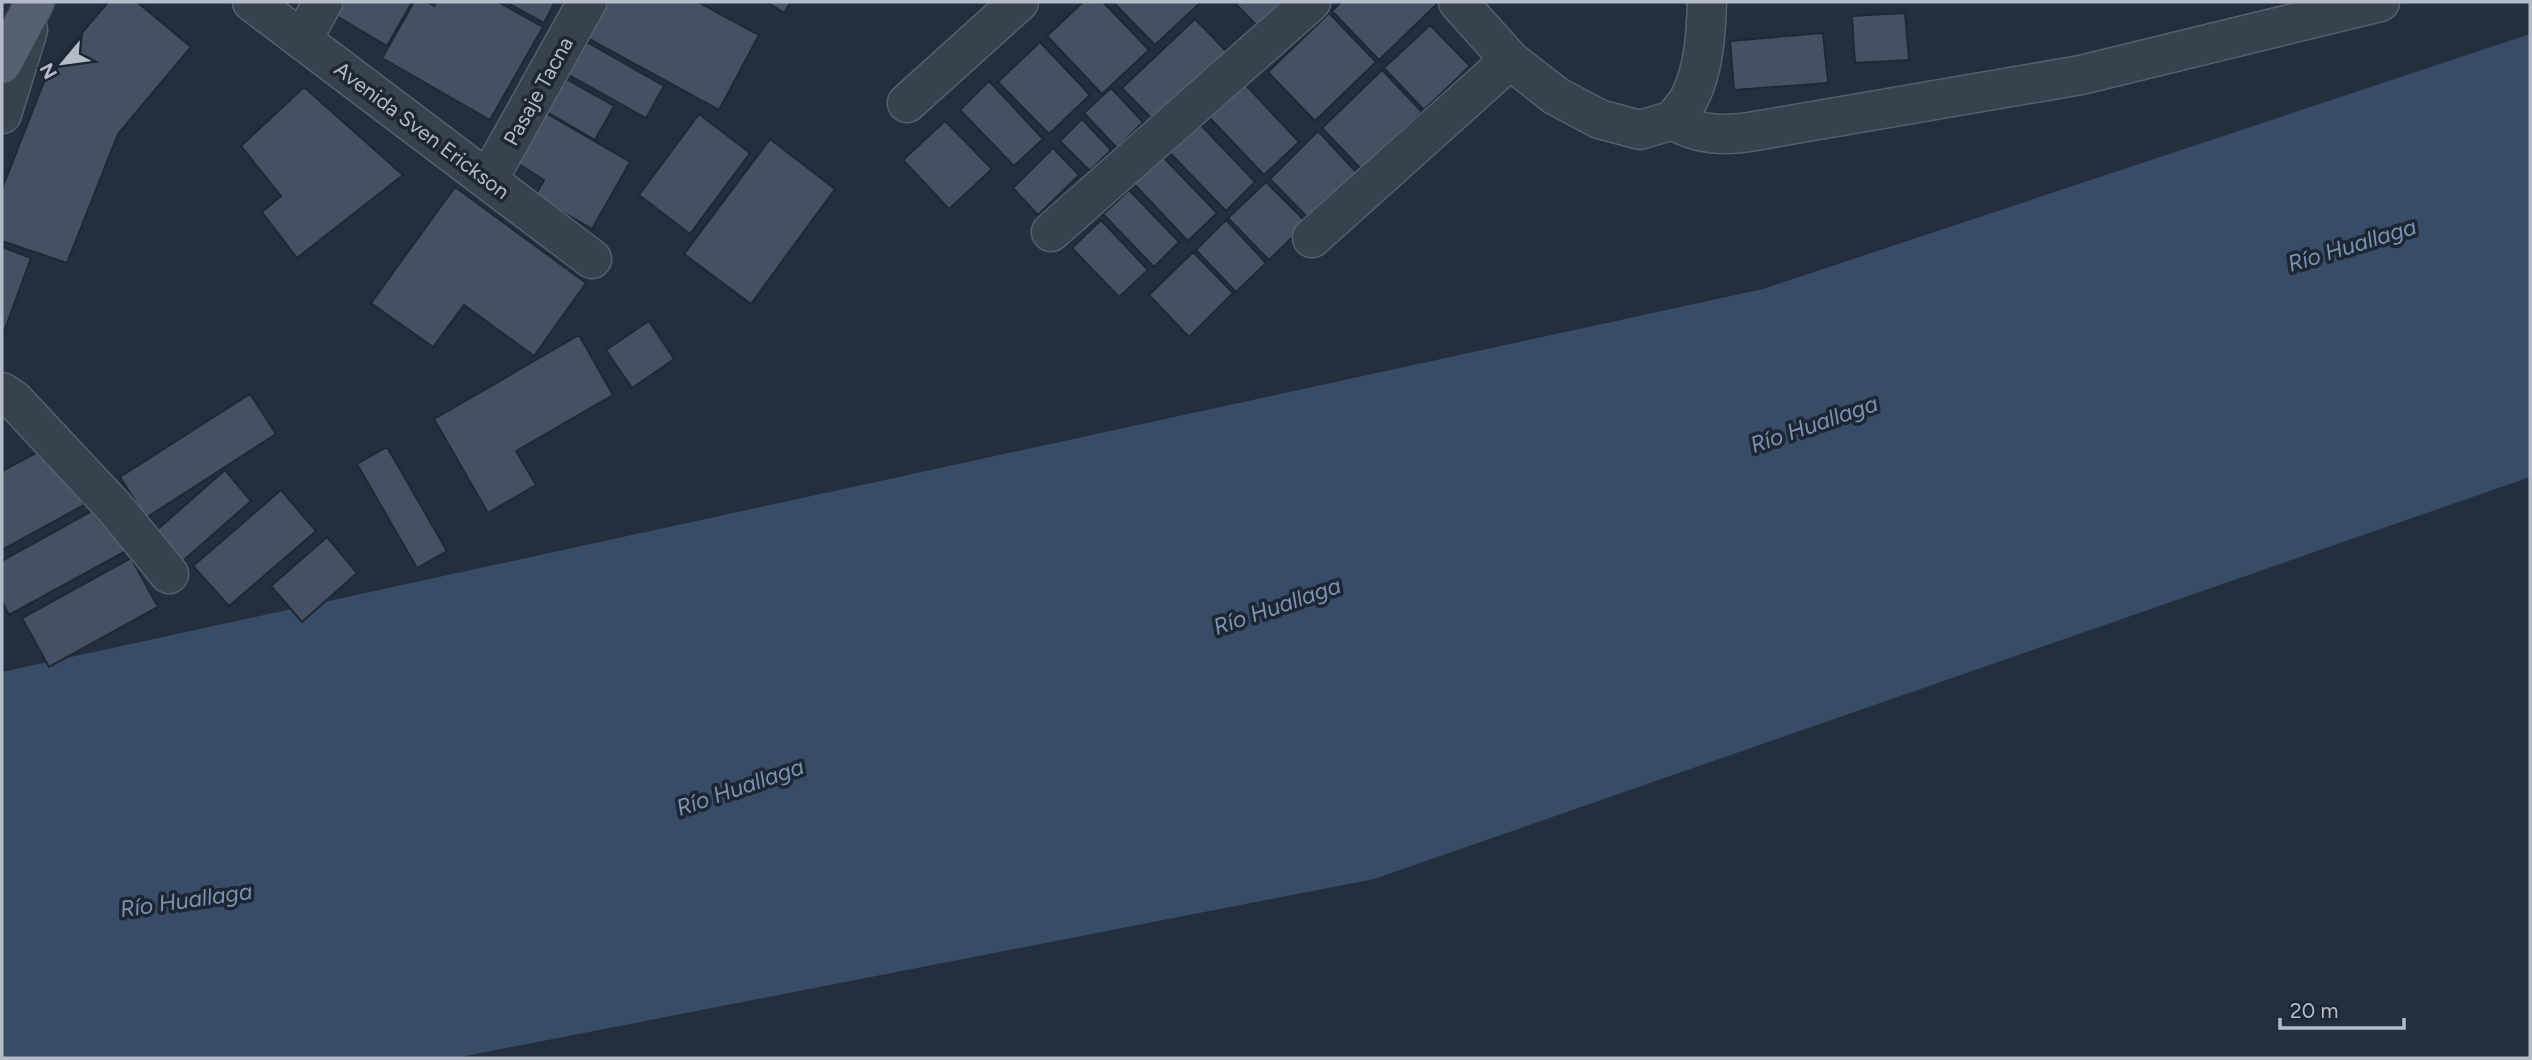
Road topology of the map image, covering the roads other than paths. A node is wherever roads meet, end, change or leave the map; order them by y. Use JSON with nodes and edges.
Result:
{"nodes":[{"id":1,"x":36,"y":2,"type":"edge"},
{"id":2,"x":252,"y":2,"type":"edge"},
{"id":3,"x":323,"y":2,"type":"edge"},
{"id":4,"x":587,"y":2,"type":"edge"},
{"id":5,"x":1019,"y":2,"type":"edge"},
{"id":6,"x":1311,"y":2,"type":"edge"},
{"id":7,"x":1458,"y":2,"type":"edge"},
{"id":8,"x":1707,"y":2,"type":"edge"},
{"id":9,"x":2380,"y":2,"type":"edge"},
{"id":10,"x":302,"y":40,"type":"junction"},
{"id":11,"x":1510,"y":60,"type":"junction"},
{"id":12,"x":2,"y":64,"type":"edge"},
{"id":13,"x":907,"y":103,"type":"dead end"},
{"id":14,"x":2,"y":114,"type":"edge"},
{"id":15,"x":1673,"y":120,"type":"junction"},
{"id":16,"x":488,"y":180,"type":"junction"},
{"id":17,"x":1051,"y":232,"type":"dead end"},
{"id":18,"x":1312,"y":238,"type":"dead end"},
{"id":19,"x":592,"y":259,"type":"dead end"},
{"id":20,"x":2,"y":391,"type":"edge"},
{"id":21,"x":169,"y":574,"type":"dead end"}],
"edges":[{"from":1,"to":12,"type":"main road"},
{"from":1,"to":14,"type":"street"},
{"from":2,"to":10,"type":"street","name":"Avenida Sven Erickson"},
{"from":3,"to":10,"type":"street"},
{"from":4,"to":16,"type":"street","name":"Pasaje Tacna"},
{"from":5,"to":13,"type":"street"},
{"from":6,"to":17,"type":"street"},
{"from":7,"to":11,"type":"street"},
{"from":8,"to":15,"type":"street"},
{"from":9,"to":15,"type":"street"},
{"from":10,"to":16,"type":"street","name":"Avenida Sven Erickson"},
{"from":11,"to":15,"type":"street"},
{"from":11,"to":18,"type":"street"},
{"from":16,"to":19,"type":"street","name":"Avenida Sven Erickson"},
{"from":20,"to":21,"type":"street"}]}
